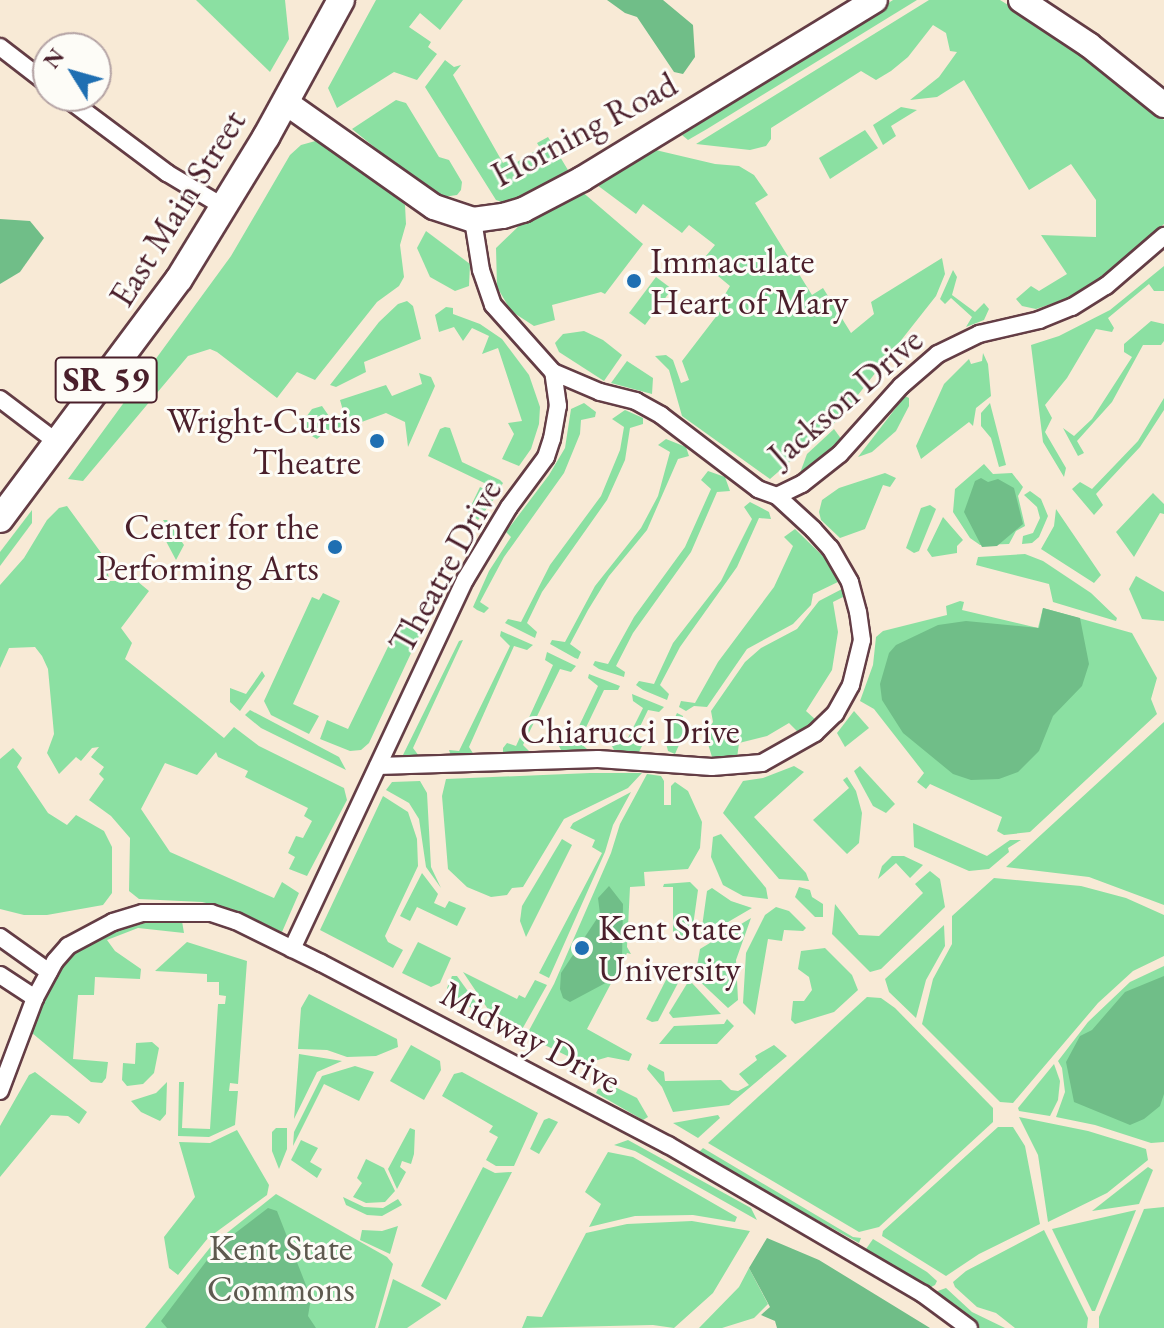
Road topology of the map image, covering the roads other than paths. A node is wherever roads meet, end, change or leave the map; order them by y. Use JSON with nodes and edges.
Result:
{"nodes":[{"id":1,"x":341,"y":0,"type":"edge"},
{"id":2,"x":875,"y":0,"type":"edge"},
{"id":3,"x":1021,"y":0,"type":"edge"},
{"id":4,"x":0,"y":47,"type":"edge"},
{"id":5,"x":32,"y":72,"type":"edge"},
{"id":6,"x":285,"y":102,"type":"junction"},
{"id":7,"x":1164,"y":105,"type":"edge"},
{"id":8,"x":85,"y":112,"type":"edge"},
{"id":9,"x":224,"y":207,"type":"junction"},
{"id":10,"x":473,"y":220,"type":"junction"},
{"id":11,"x":1164,"y":236,"type":"edge"},
{"id":12,"x":553,"y":372,"type":"junction"},
{"id":13,"x":0,"y":399,"type":"edge"},
{"id":14,"x":58,"y":443,"type":"junction"},
{"id":15,"x":777,"y":496,"type":"junction"},
{"id":16,"x":0,"y":519,"type":"edge"},
{"id":17,"x":378,"y":766,"type":"junction"},
{"id":18,"x":0,"y":937,"type":"edge"},
{"id":19,"x":292,"y":949,"type":"junction"},
{"id":20,"x":49,"y":972,"type":"junction"},
{"id":21,"x":0,"y":975,"type":"edge"},
{"id":22,"x":35,"y":998,"type":"junction"},
{"id":23,"x":0,"y":1091,"type":"edge"},
{"id":24,"x":969,"y":1328,"type":"edge"}],
"edges":[{"from":1,"to":6,"type":"main road","name":"East Main Street","number":"SR 59"},
{"from":2,"to":10,"type":"street","name":"Horning Road"},
{"from":3,"to":7,"type":"street"},
{"from":4,"to":5,"type":"street"},
{"from":6,"to":9,"type":"main road","name":"East Main Street","number":"SR 59"},
{"from":6,"to":10,"type":"street","name":"Horning Road"},
{"from":8,"to":9,"type":"street"},
{"from":9,"to":14,"type":"main road","name":"East Main Street","number":"SR 59"},
{"from":10,"to":12,"type":"street"},
{"from":11,"to":15,"type":"street","name":"Jackson Drive"},
{"from":12,"to":15,"type":"street","name":"Chiarucci Drive"},
{"from":12,"to":17,"type":"street","name":"Theatre Drive"},
{"from":13,"to":14,"type":"street"},
{"from":14,"to":16,"type":"main road","name":"East Main Street","number":"SR 59"},
{"from":15,"to":17,"type":"street","name":"Chiarucci Drive"},
{"from":17,"to":19,"type":"street","name":"Theatre Drive"},
{"from":18,"to":20,"type":"street"},
{"from":19,"to":20,"type":"street","name":"Midway Drive"},
{"from":19,"to":24,"type":"street","name":"Midway Drive"},
{"from":20,"to":22,"type":"street","name":"Midway Drive"},
{"from":21,"to":22,"type":"street"},
{"from":22,"to":23,"type":"street","name":"Midway Drive"}]}
